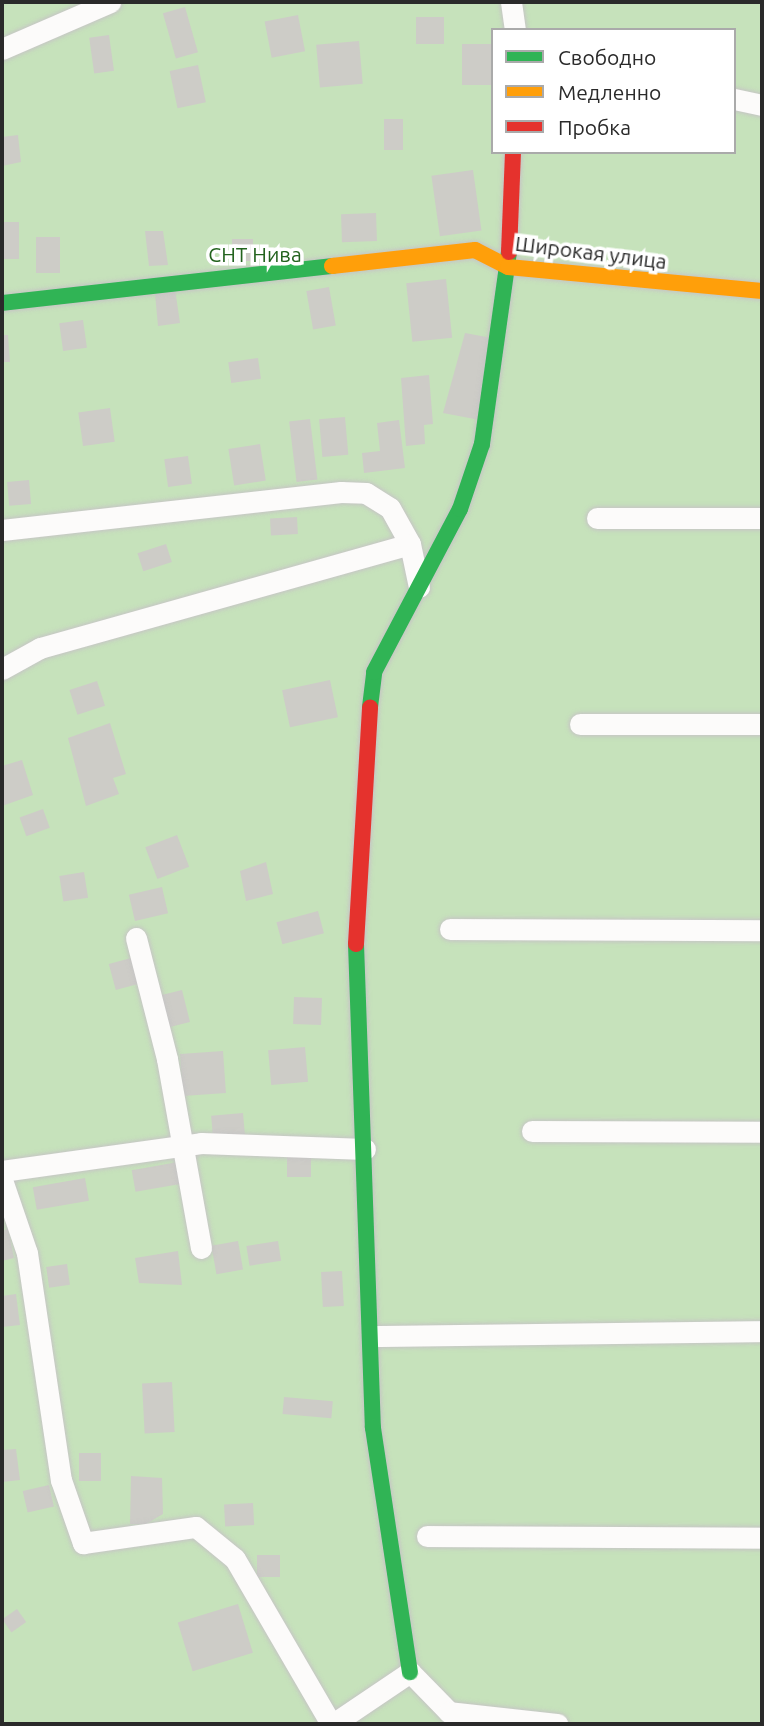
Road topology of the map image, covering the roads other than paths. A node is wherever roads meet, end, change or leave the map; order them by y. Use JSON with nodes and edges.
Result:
{"nodes":[{"id":1,"x":110,"y":2,"type":"edge"},
{"id":2,"x":511,"y":2,"type":"edge"},
{"id":3,"x":515,"y":28,"type":"edge"},
{"id":4,"x":2,"y":49,"type":"edge"},
{"id":5,"x":736,"y":99,"type":"edge"},
{"id":6,"x":762,"y":105,"type":"edge"},
{"id":7,"x":513,"y":154,"type":"edge"},
{"id":8,"x":508,"y":267,"type":"junction"},
{"id":9,"x":762,"y":292,"type":"edge"},
{"id":10,"x":2,"y":303,"type":"edge"},
{"id":11,"x":597,"y":518,"type":"dead end"},
{"id":12,"x":762,"y":518,"type":"edge"},
{"id":13,"x":2,"y":530,"type":"edge"},
{"id":14,"x":410,"y":544,"type":"junction"},
{"id":15,"x":419,"y":587,"type":"junction"},
{"id":16,"x":2,"y":668,"type":"edge"},
{"id":17,"x":580,"y":724,"type":"dead end"},
{"id":18,"x":762,"y":724,"type":"edge"},
{"id":19,"x":450,"y":929,"type":"dead end"},
{"id":20,"x":762,"y":930,"type":"edge"},
{"id":21,"x":136,"y":938,"type":"dead end"},
{"id":22,"x":532,"y":1131,"type":"dead end"},
{"id":23,"x":762,"y":1132,"type":"edge"},
{"id":24,"x":182,"y":1146,"type":"junction"},
{"id":25,"x":365,"y":1149,"type":"junction"},
{"id":26,"x":2,"y":1171,"type":"edge"},
{"id":27,"x":2,"y":1180,"type":"edge"},
{"id":28,"x":201,"y":1248,"type":"dead end"},
{"id":29,"x":762,"y":1331,"type":"edge"},
{"id":30,"x":372,"y":1336,"type":"junction"},
{"id":31,"x":427,"y":1536,"type":"dead end"},
{"id":32,"x":762,"y":1538,"type":"edge"},
{"id":33,"x":410,"y":1672,"type":"junction"},
{"id":34,"x":332,"y":1724,"type":"edge"},
{"id":35,"x":557,"y":1724,"type":"edge"}],
"edges":[{"from":1,"to":4,"type":"street"},
{"from":2,"to":3,"type":"street"},
{"from":5,"to":6,"type":"street"},
{"from":7,"to":8,"type":"street"},
{"from":8,"to":9,"type":"street","name":"Широкая улица"},
{"from":8,"to":10,"type":"street","name":"Широкая улица"},
{"from":8,"to":15,"type":"street"},
{"from":11,"to":12,"type":"street"},
{"from":13,"to":14,"type":"street"},
{"from":14,"to":15,"type":"street"},
{"from":14,"to":16,"type":"street"},
{"from":15,"to":25,"type":"street"},
{"from":17,"to":18,"type":"street"},
{"from":19,"to":20,"type":"street"},
{"from":21,"to":24,"type":"street"},
{"from":22,"to":23,"type":"street"},
{"from":24,"to":25,"type":"street"},
{"from":24,"to":26,"type":"street"},
{"from":24,"to":28,"type":"street"},
{"from":25,"to":30,"type":"street"},
{"from":27,"to":34,"type":"street"},
{"from":29,"to":30,"type":"street"},
{"from":30,"to":33,"type":"street"},
{"from":31,"to":32,"type":"street"},
{"from":33,"to":34,"type":"street"},
{"from":33,"to":35,"type":"street"}]}
